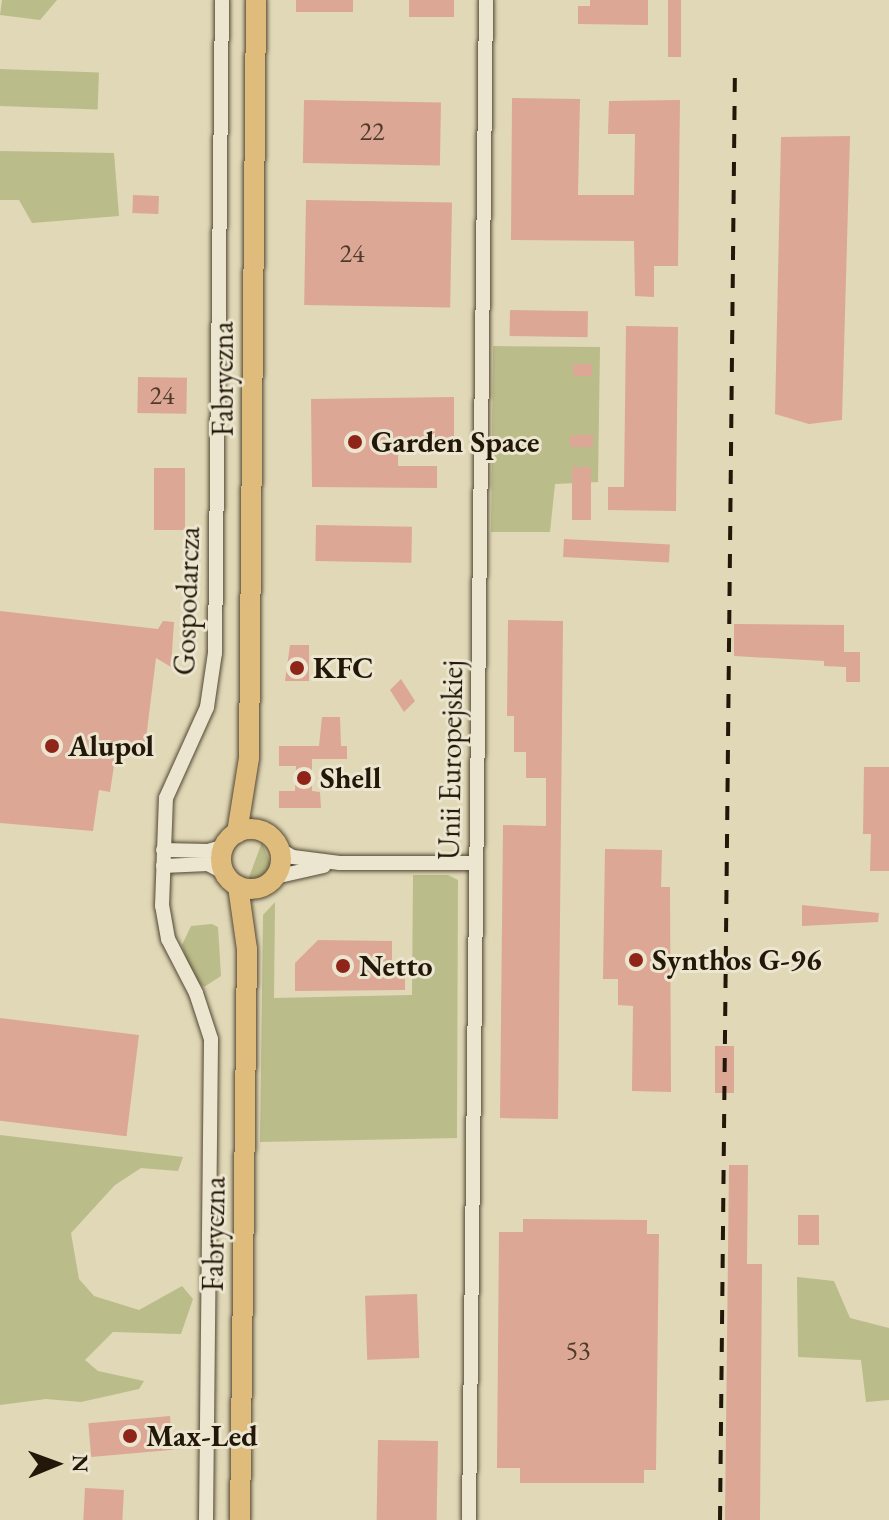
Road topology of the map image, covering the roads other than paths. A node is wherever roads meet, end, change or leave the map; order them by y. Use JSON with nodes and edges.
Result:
{"nodes":[{"id":1,"x":222,"y":0,"type":"edge"},
{"id":2,"x":256,"y":0,"type":"edge"},
{"id":3,"x":486,"y":0,"type":"edge"},
{"id":4,"x":249,"y":758,"type":"junction"},
{"id":5,"x":261,"y":831,"type":"junction"},
{"id":6,"x":231,"y":840,"type":"junction"},
{"id":7,"x":279,"y":849,"type":"junction"},
{"id":8,"x":163,"y":850,"type":"junction"},
{"id":9,"x":340,"y":863,"type":"junction"},
{"id":10,"x":476,"y":863,"type":"junction"},
{"id":11,"x":163,"y":866,"type":"junction"},
{"id":12,"x":249,"y":881,"type":"junction"},
{"id":13,"x":206,"y":1520,"type":"edge"},
{"id":14,"x":240,"y":1520,"type":"edge"},
{"id":15,"x":469,"y":1520,"type":"edge"}],
"edges":[{"from":1,"to":8,"type":"street","name":"Gospodarcza"},
{"from":2,"to":4,"type":"main road","name":"Fabryczna"},
{"from":3,"to":10,"type":"street","name":"Unii Europejskiej"},
{"from":4,"to":5,"type":"main road","name":"Fabryczna"},
{"from":4,"to":6,"type":"main road","name":"Fabryczna"},
{"from":5,"to":6,"type":"main road"},
{"from":5,"to":7,"type":"main road"},
{"from":6,"to":8,"type":"street"},
{"from":6,"to":12,"type":"main road","name":"Fabryczna"},
{"from":7,"to":9,"type":"street"},
{"from":7,"to":12,"type":"main road"},
{"from":8,"to":11,"type":"street","name":"Gospodarcza"},
{"from":9,"to":10,"type":"street"},
{"from":9,"to":12,"type":"street"},
{"from":10,"to":15,"type":"street","name":"Unii Europejskiej"},
{"from":11,"to":12,"type":"street"},
{"from":11,"to":13,"type":"street","name":"Gospodarcza"},
{"from":12,"to":14,"type":"main road","name":"Fabryczna"}]}
